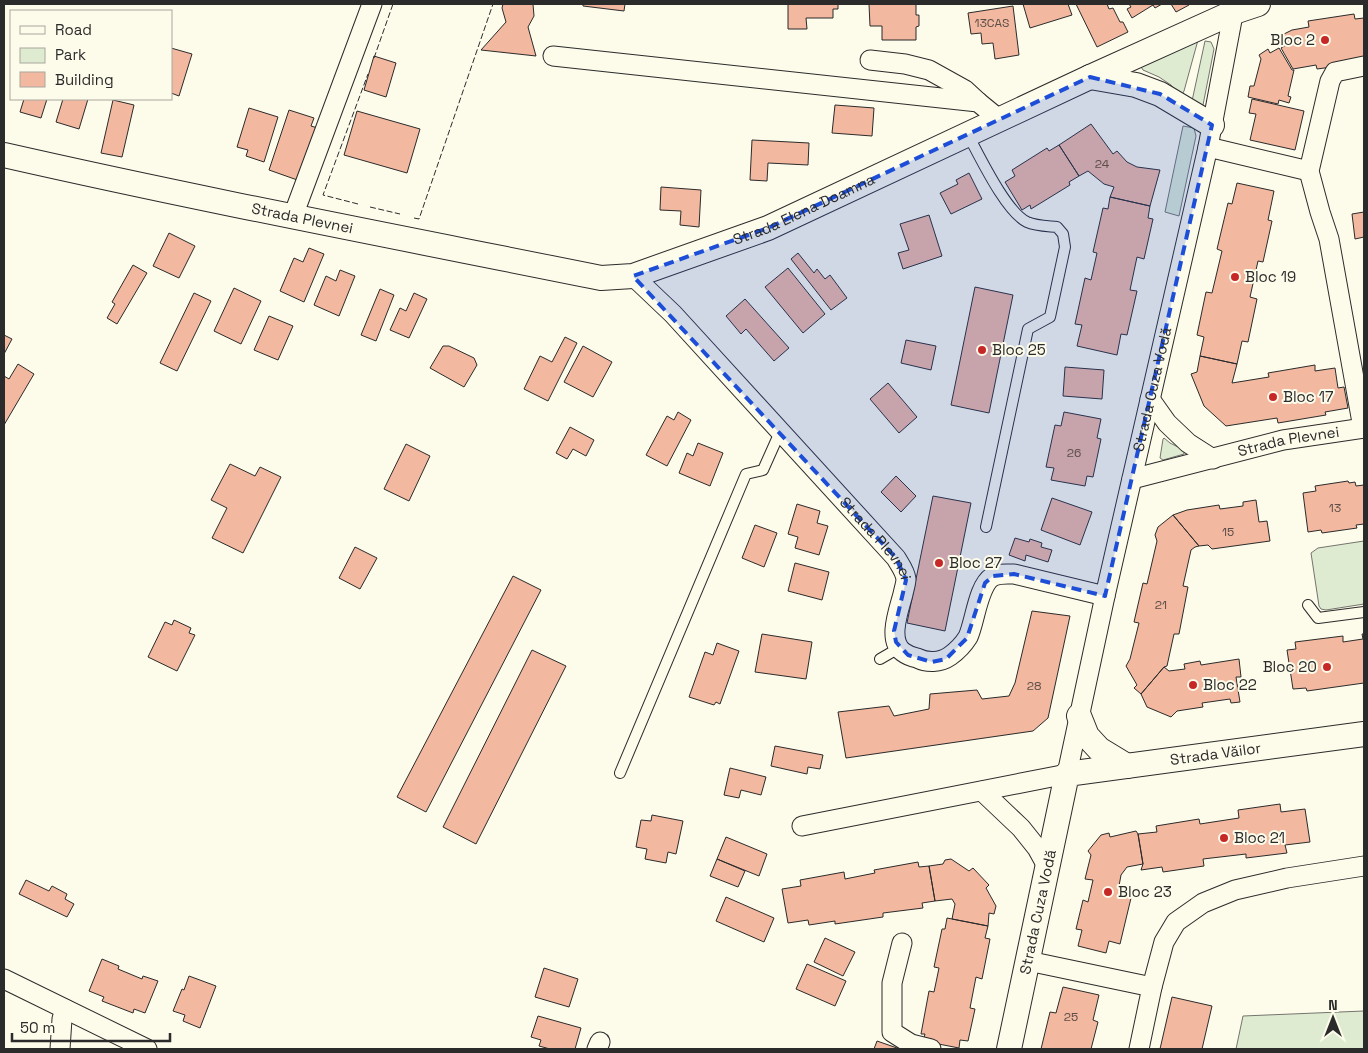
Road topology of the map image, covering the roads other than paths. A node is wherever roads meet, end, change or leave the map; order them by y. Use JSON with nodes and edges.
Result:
{"nodes":[{"id":1,"x":372,"y":4,"type":"edge"},
{"id":2,"x":1258,"y":4,"type":"edge"},
{"id":3,"x":1234,"y":8,"type":"edge"},
{"id":4,"x":553,"y":56,"type":"dead end"},
{"id":5,"x":870,"y":60,"type":"dead end"},
{"id":6,"x":1364,"y":66,"type":"edge"},
{"id":7,"x":1090,"y":77,"type":"junction"},
{"id":8,"x":978,"y":102,"type":"junction"},
{"id":9,"x":1000,"y":120,"type":"junction"},
{"id":10,"x":968,"y":135,"type":"junction"},
{"id":11,"x":1210,"y":136,"type":"junction"},
{"id":12,"x":4,"y":155,"type":"edge"},
{"id":13,"x":1310,"y":171,"type":"junction"},
{"id":14,"x":294,"y":216,"type":"junction"},
{"id":15,"x":633,"y":276,"type":"junction"},
{"id":16,"x":601,"y":278,"type":"joint"},
{"id":17,"x":1150,"y":399,"type":"junction"},
{"id":18,"x":1364,"y":428,"type":"edge"},
{"id":19,"x":780,"y":432,"type":"junction"},
{"id":20,"x":1213,"y":459,"type":"junction"},
{"id":21,"x":1132,"y":479,"type":"junction"},
{"id":22,"x":986,"y":527,"type":"dead end"},
{"id":23,"x":1105,"y":596,"type":"junction"},
{"id":24,"x":1308,"y":605,"type":"dead end"},
{"id":25,"x":1364,"y":612,"type":"edge"},
{"id":26,"x":899,"y":648,"type":"junction"},
{"id":27,"x":880,"y":659,"type":"dead end"},
{"id":28,"x":1080,"y":716,"type":"junction"},
{"id":29,"x":1364,"y":734,"type":"edge"},
{"id":30,"x":1127,"y":766,"type":"junction"},
{"id":31,"x":620,"y":773,"type":"dead end"},
{"id":32,"x":1067,"y":774,"type":"junction"},
{"id":33,"x":982,"y":791,"type":"junction"},
{"id":34,"x":802,"y":826,"type":"dead end"},
{"id":35,"x":1364,"y":866,"type":"edge"},
{"id":36,"x":1048,"y":868,"type":"junction"},
{"id":37,"x":902,"y":943,"type":"dead end"},
{"id":38,"x":1028,"y":961,"type":"junction"},
{"id":39,"x":4,"y":980,"type":"edge"},
{"id":40,"x":1152,"y":987,"type":"junction"},
{"id":41,"x":65,"y":1009,"type":"junction"},
{"id":42,"x":60,"y":1049,"type":"edge"},
{"id":43,"x":147,"y":1049,"type":"edge"},
{"id":44,"x":931,"y":1049,"type":"edge"},
{"id":45,"x":1009,"y":1049,"type":"edge"},
{"id":46,"x":1139,"y":1049,"type":"edge"}],
"edges":[{"from":1,"to":14,"type":"street"},
{"from":2,"to":3,"type":"street","name":"Strada Elena Doamna"},
{"from":3,"to":7,"type":"street","name":"Strada Elena Doamna"},
{"from":3,"to":11,"type":"street","name":"Strada Cuza Vodă"},
{"from":4,"to":8,"type":"street"},
{"from":5,"to":8,"type":"street"},
{"from":6,"to":13,"type":"street"},
{"from":7,"to":9,"type":"street","name":"Strada Elena Doamna"},
{"from":7,"to":11,"type":"street"},
{"from":8,"to":9,"type":"street"},
{"from":9,"to":10,"type":"street","name":"Strada Elena Doamna"},
{"from":10,"to":15,"type":"street","name":"Strada Elena Doamna"},
{"from":10,"to":22,"type":"lane"},
{"from":11,"to":13,"type":"street"},
{"from":11,"to":17,"type":"street","name":"Strada Cuza Vodă"},
{"from":12,"to":14,"type":"street","name":"Strada Plevnei"},
{"from":13,"to":18,"type":"street"},
{"from":14,"to":16,"type":"street","name":"Strada Plevnei"},
{"from":15,"to":16,"type":"street","name":"Strada Elena Doamna"},
{"from":15,"to":19,"type":"street","name":"Strada Plevnei"},
{"from":17,"to":20,"type":"street"},
{"from":17,"to":21,"type":"street","name":"Strada Cuza Vodă"},
{"from":18,"to":20,"type":"street","name":"Strada Plevnei"},
{"from":19,"to":26,"type":"street","name":"Strada Plevnei"},
{"from":19,"to":31,"type":"lane"},
{"from":20,"to":21,"type":"street","name":"Strada Plevnei"},
{"from":21,"to":23,"type":"street","name":"Strada Cuza Vodă"},
{"from":23,"to":26,"type":"street"},
{"from":23,"to":28,"type":"street","name":"Strada Cuza Vodă"},
{"from":24,"to":25,"type":"lane"},
{"from":26,"to":27,"type":"lane"},
{"from":28,"to":30,"type":"street"},
{"from":28,"to":32,"type":"street","name":"Strada Cuza Vodă"},
{"from":29,"to":30,"type":"street","name":"Strada Văilor"},
{"from":30,"to":32,"type":"street","name":"Strada Văilor"},
{"from":32,"to":33,"type":"street"},
{"from":32,"to":36,"type":"street","name":"Strada Cuza Vodă"},
{"from":33,"to":34,"type":"street"},
{"from":33,"to":36,"type":"street"},
{"from":35,"to":40,"type":"street"},
{"from":36,"to":38,"type":"street","name":"Strada Cuza Vodă"},
{"from":37,"to":44,"type":"street"},
{"from":38,"to":40,"type":"street"},
{"from":38,"to":45,"type":"street","name":"Strada Cuza Vodă"},
{"from":39,"to":41,"type":"street"},
{"from":40,"to":46,"type":"street"},
{"from":41,"to":42,"type":"street"},
{"from":41,"to":43,"type":"street"}]}
